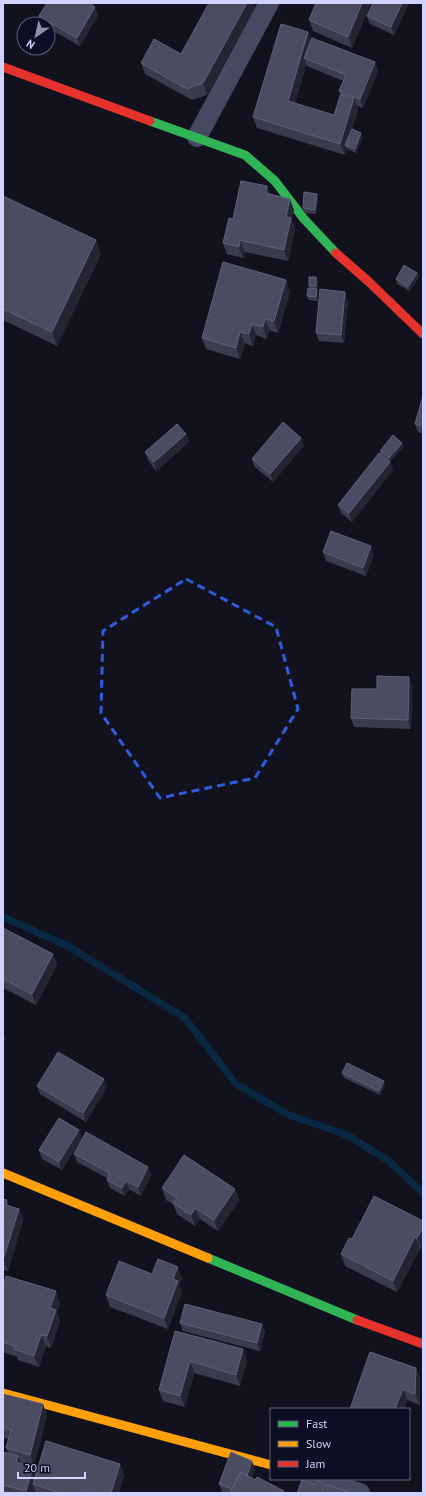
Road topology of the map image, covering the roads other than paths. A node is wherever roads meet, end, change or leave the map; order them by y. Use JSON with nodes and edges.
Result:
{"nodes":[{"id":1,"x":269,"y":3,"type":"edge"},
{"id":2,"x":3,"y":67,"type":"edge"},
{"id":3,"x":197,"y":137,"type":"junction"},
{"id":4,"x":423,"y":334,"type":"edge"},
{"id":5,"x":3,"y":1173,"type":"edge"},
{"id":6,"x":423,"y":1344,"type":"edge"},
{"id":7,"x":3,"y":1393,"type":"edge"},
{"id":8,"x":270,"y":1465,"type":"edge"},
{"id":9,"x":318,"y":1480,"type":"edge"},
{"id":10,"x":360,"y":1493,"type":"edge"}],
"edges":[{"from":1,"to":3,"type":"street"},
{"from":2,"to":3,"type":"street"},
{"from":3,"to":4,"type":"street"},
{"from":5,"to":6,"type":"street"},
{"from":7,"to":8,"type":"street"},
{"from":9,"to":10,"type":"street"}]}
